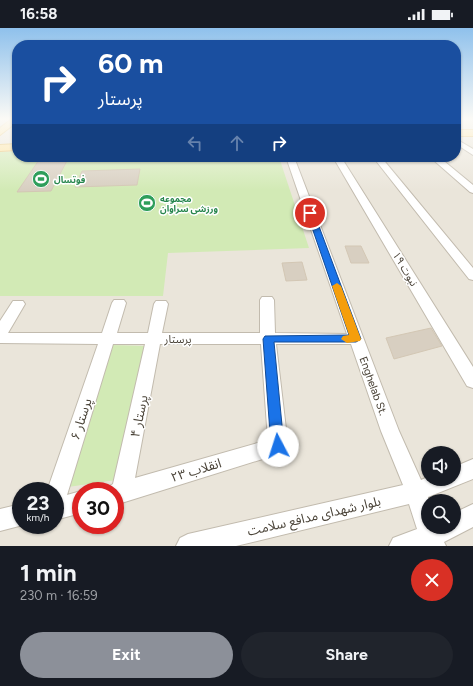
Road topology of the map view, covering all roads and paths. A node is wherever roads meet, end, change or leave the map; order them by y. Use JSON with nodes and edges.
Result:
{"nodes":[{"id":1,"x":461,"y":145,"type":"edge"},
{"id":2,"x":12,"y":146,"type":"edge"},
{"id":3,"x":0,"y":147,"type":"edge"},
{"id":4,"x":473,"y":153,"type":"edge"},
{"id":5,"x":292,"y":162,"type":"edge"},
{"id":6,"x":341,"y":162,"type":"edge"},
{"id":7,"x":381,"y":162,"type":"edge"},
{"id":8,"x":440,"y":162,"type":"edge"},
{"id":9,"x":473,"y":190,"type":"edge"},
{"id":10,"x":473,"y":276,"type":"edge"},
{"id":11,"x":267,"y":300,"type":"dead end"},
{"id":12,"x":18,"y":304,"type":"dead end"},
{"id":13,"x":118,"y":304,"type":"dead end"},
{"id":14,"x":161,"y":304,"type":"dead end"},
{"id":15,"x":0,"y":333,"type":"edge"},
{"id":16,"x":0,"y":338,"type":"edge"},
{"id":17,"x":107,"y":338,"type":"junction"},
{"id":18,"x":155,"y":338,"type":"junction"},
{"id":19,"x":268,"y":339,"type":"junction"},
{"id":20,"x":356,"y":339,"type":"junction"},
{"id":21,"x":473,"y":382,"type":"edge"},
{"id":22,"x":473,"y":469,"type":"edge"},
{"id":23,"x":461,"y":474,"type":"edge"},
{"id":24,"x":61,"y":482,"type":"edge"},
{"id":25,"x":122,"y":482,"type":"edge"},
{"id":26,"x":431,"y":486,"type":"edge"},
{"id":27,"x":124,"y":492,"type":"edge"},
{"id":28,"x":416,"y":492,"type":"junction"},
{"id":29,"x":473,"y":515,"type":"edge"},
{"id":30,"x":12,"y":518,"type":"edge"},
{"id":31,"x":0,"y":520,"type":"edge"},
{"id":32,"x":461,"y":521,"type":"edge"},
{"id":33,"x":438,"y":536,"type":"edge"},
{"id":34,"x":188,"y":546,"type":"edge"},
{"id":35,"x":401,"y":546,"type":"edge"}],
"edges":[{"from":1,"to":4,"type":"street"},
{"from":2,"to":3,"type":"main road"},
{"from":5,"to":20,"type":"street","name":"Enghelab St."},
{"from":6,"to":21,"type":"street","name":"نبوت ۱۹"},
{"from":7,"to":10,"type":"street"},
{"from":8,"to":9,"type":"street"},
{"from":11,"to":19,"type":"street"},
{"from":12,"to":15,"type":"street"},
{"from":13,"to":17,"type":"street","name":"پرستار ۶"},
{"from":14,"to":18,"type":"street","name":"پرستار ۴"},
{"from":16,"to":17,"type":"street","name":"پرستار"},
{"from":17,"to":18,"type":"street","name":"پرستار"},
{"from":17,"to":24,"type":"street","name":"پرستار ۶"},
{"from":18,"to":19,"type":"street","name":"پرستار"},
{"from":18,"to":25,"type":"street","name":"پرستار ۴"},
{"from":19,"to":20,"type":"street","name":"پرستار"},
{"from":19,"to":27,"type":"street","name":"انقلاب ۲۳"},
{"from":20,"to":28,"type":"street","name":"Enghelab St."},
{"from":22,"to":23,"type":"street"},
{"from":26,"to":28,"type":"street","name":"بلوار شهدای مدافع سلامت"},
{"from":28,"to":33,"type":"street","name":"Enghelab St."},
{"from":28,"to":34,"type":"street","name":"بلوار شهدای مدافع سلامت"},
{"from":29,"to":32,"type":"street"},
{"from":30,"to":31,"type":"street"},
{"from":33,"to":35,"type":"street"}]}
